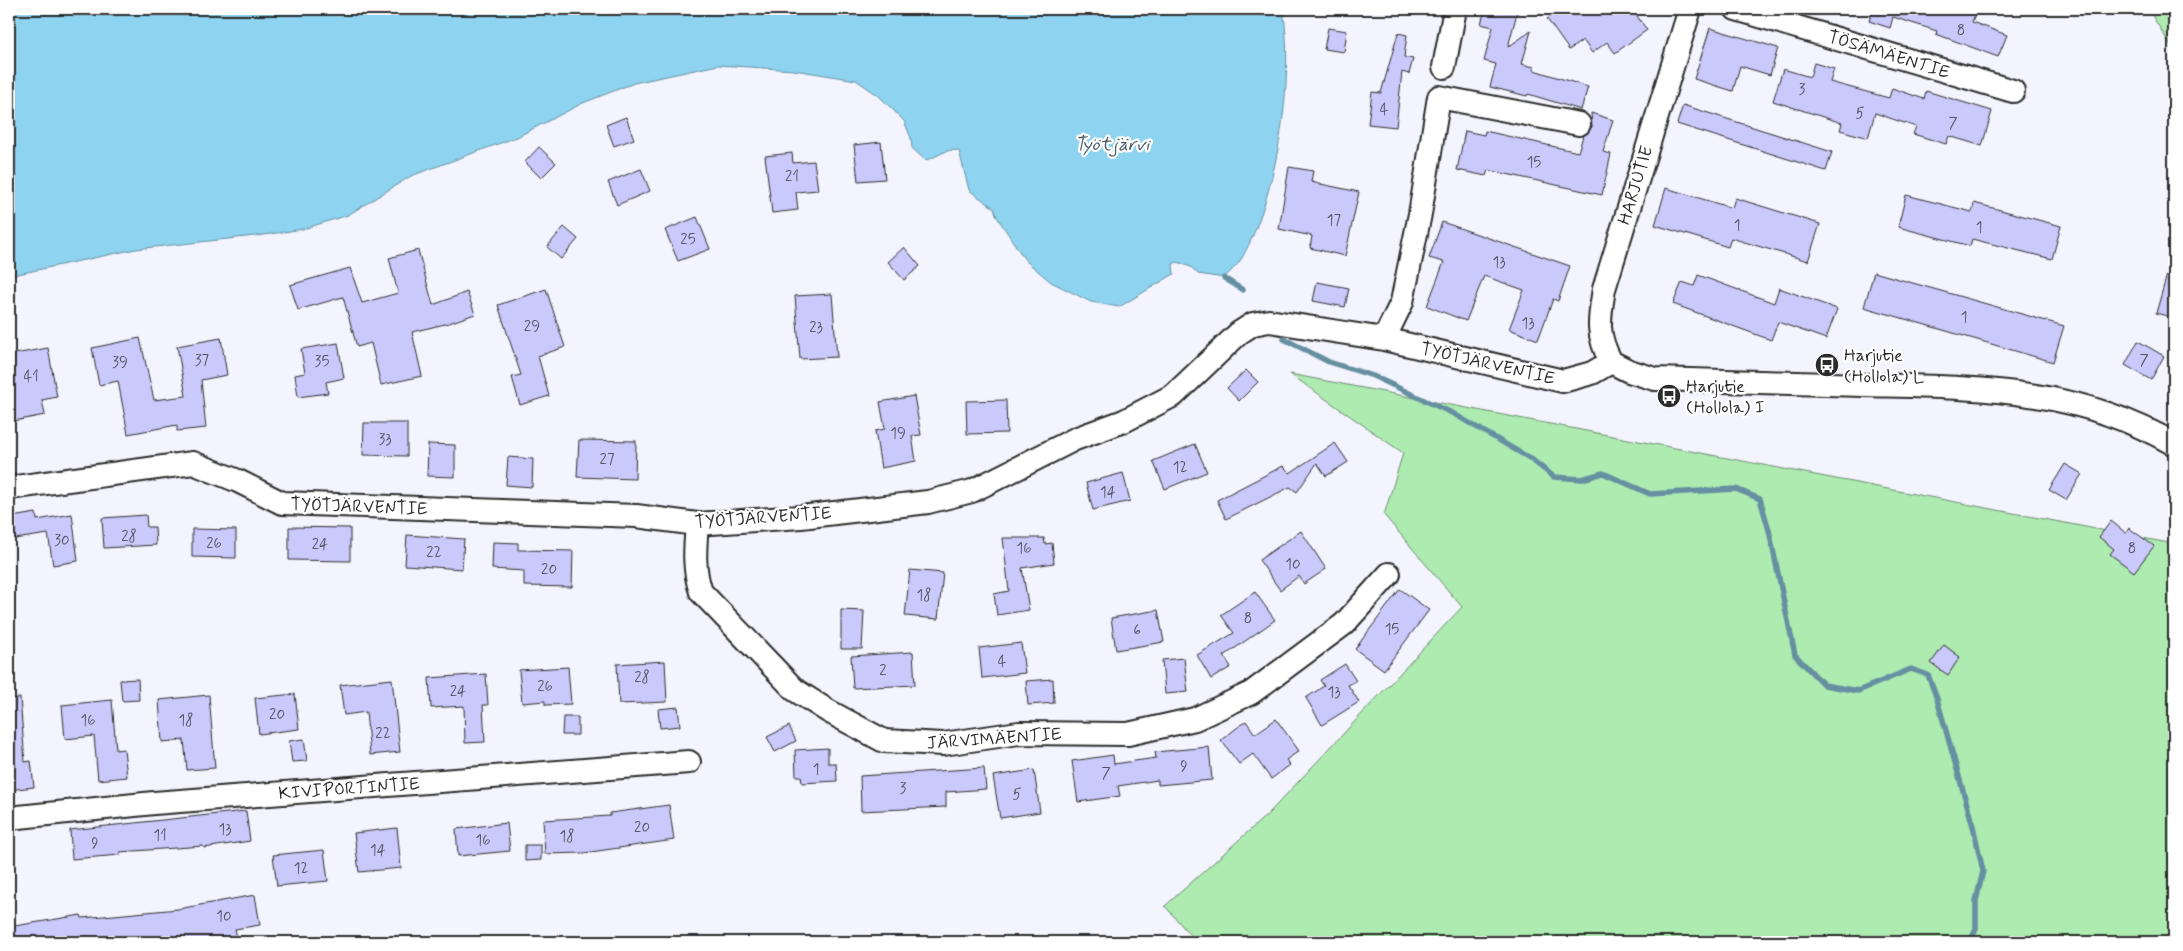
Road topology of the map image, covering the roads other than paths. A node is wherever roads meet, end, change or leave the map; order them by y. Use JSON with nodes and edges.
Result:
{"nodes":[{"id":1,"x":1454,"y":9,"type":"edge"},
{"id":2,"x":1690,"y":9,"type":"edge"},
{"id":3,"x":1736,"y":9,"type":"edge"},
{"id":4,"x":1444,"y":67,"type":"dead end"},
{"id":5,"x":2012,"y":91,"type":"dead end"},
{"id":6,"x":1579,"y":124,"type":"dead end"},
{"id":7,"x":1384,"y":339,"type":"junction"},
{"id":8,"x":1611,"y":362,"type":"junction"},
{"id":9,"x":2174,"y":444,"type":"edge"},
{"id":10,"x":9,"y":488,"type":"edge"},
{"id":11,"x":696,"y":524,"type":"junction"},
{"id":12,"x":1389,"y":574,"type":"dead end"},
{"id":13,"x":689,"y":762,"type":"dead end"},
{"id":14,"x":9,"y":818,"type":"edge"}],
"edges":[{"from":1,"to":4,"type":"street"},
{"from":2,"to":8,"type":"street","name":"HARJUTIE"},
{"from":3,"to":5,"type":"street","name":"TÖSÄMÄENTIE"},
{"from":6,"to":7,"type":"street"},
{"from":7,"to":8,"type":"street","name":"TYÖTJÄRVENTIE"},
{"from":7,"to":11,"type":"street","name":"TYÖTJÄRVENTIE"},
{"from":8,"to":9,"type":"street"},
{"from":10,"to":11,"type":"street","name":"TYÖTJÄRVENTIE"},
{"from":11,"to":12,"type":"street","name":"JÄRVIMÄENTIE"},
{"from":13,"to":14,"type":"street","name":"KIVIPORTINTIE"}]}
